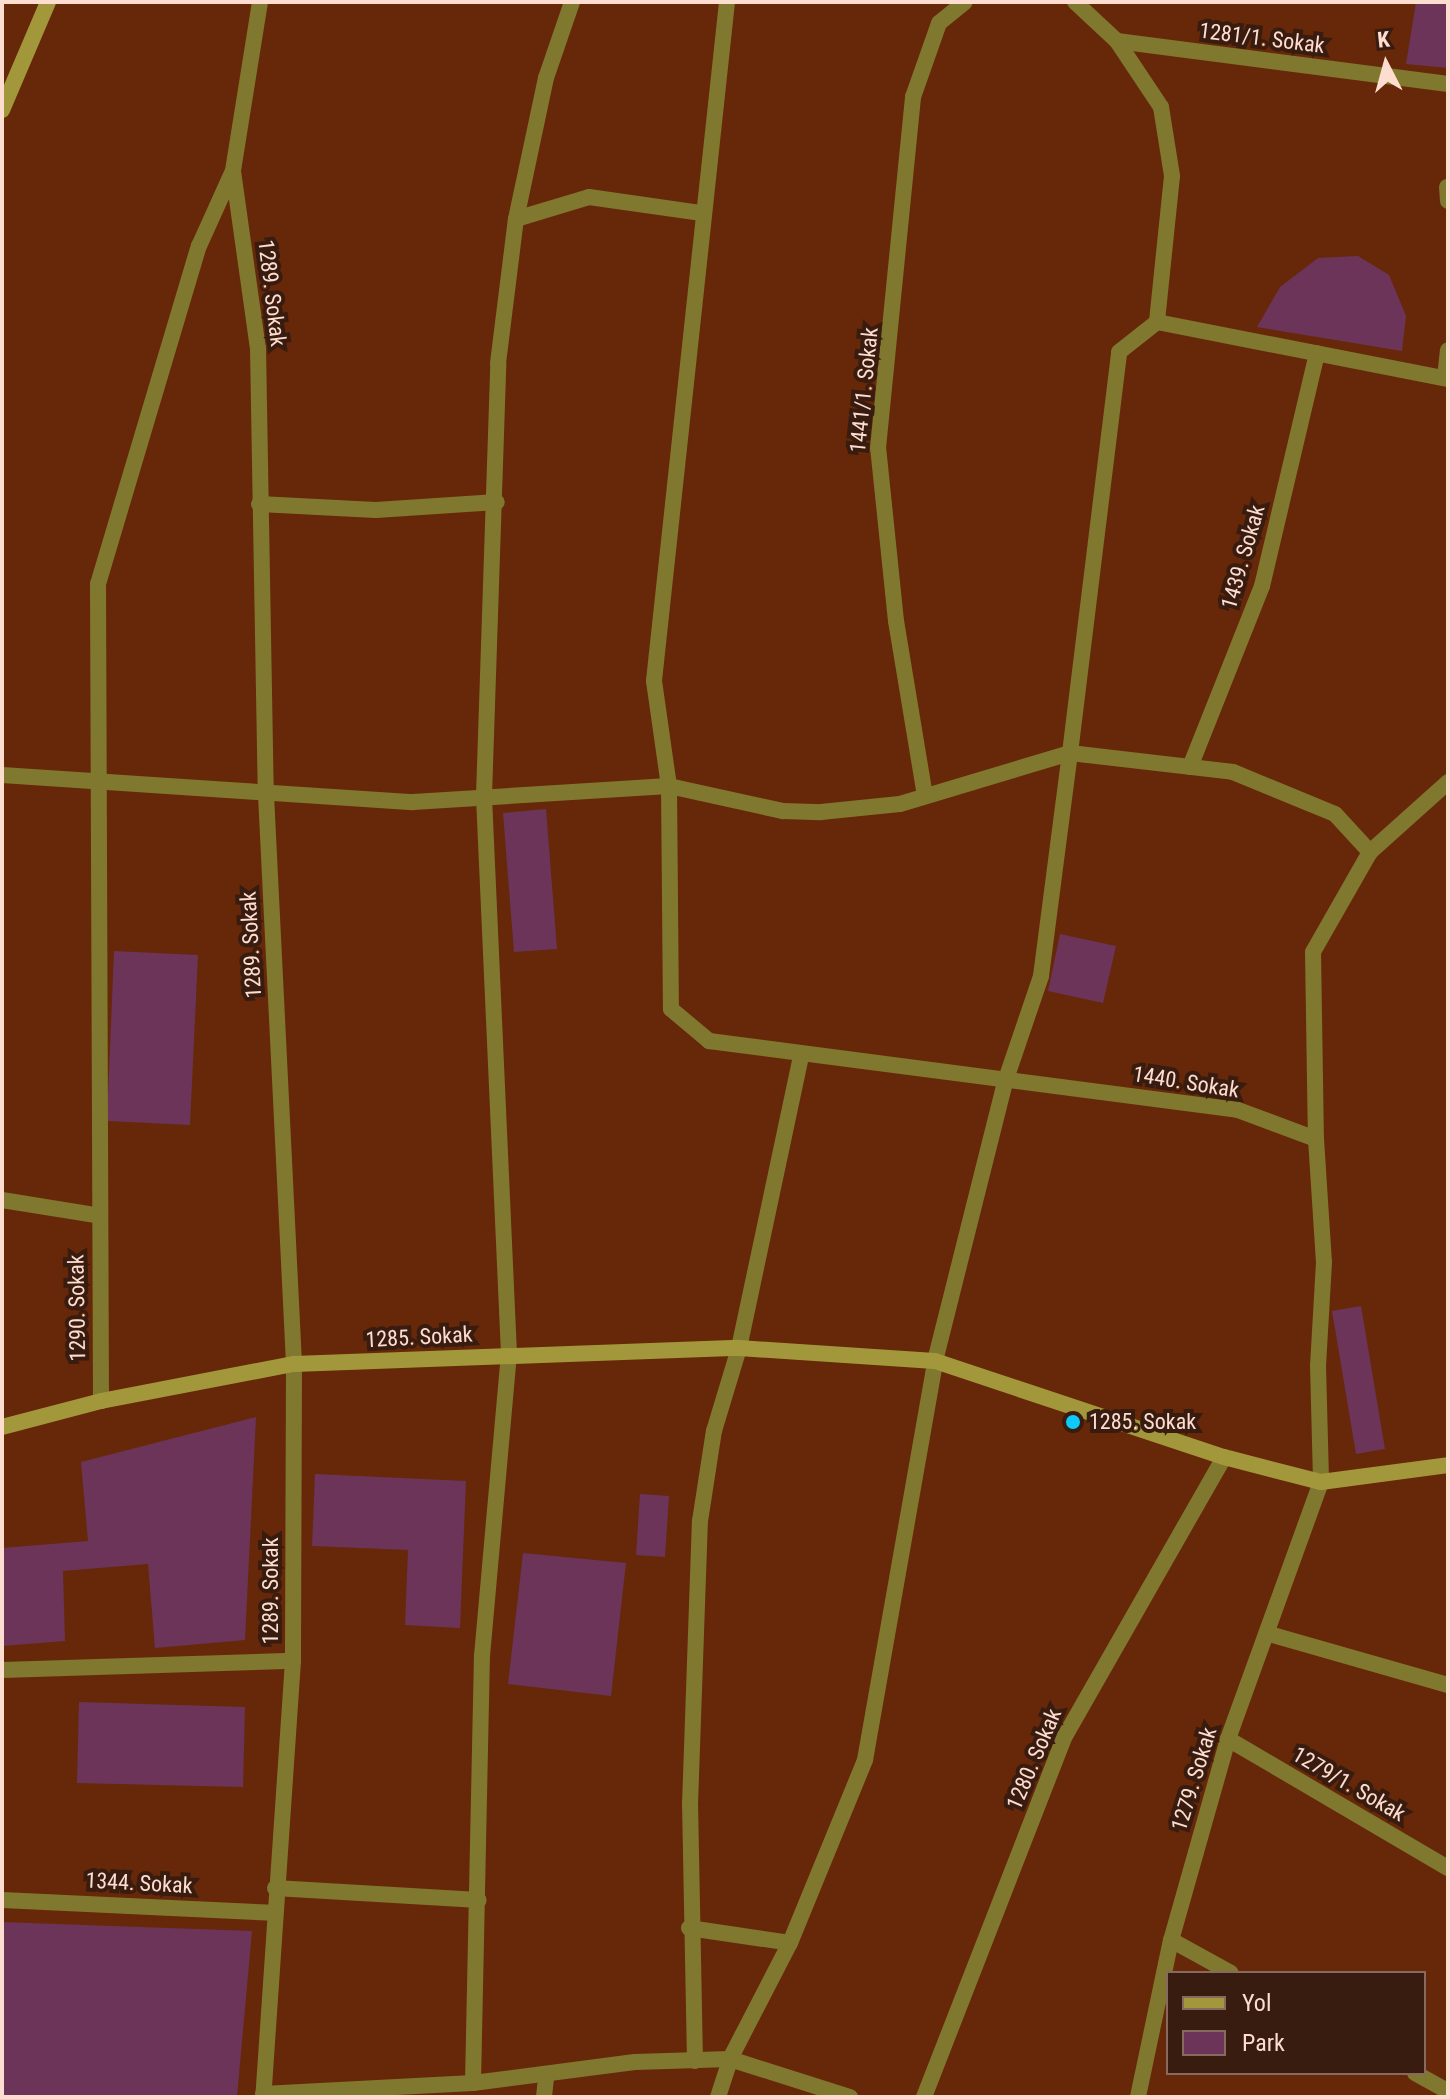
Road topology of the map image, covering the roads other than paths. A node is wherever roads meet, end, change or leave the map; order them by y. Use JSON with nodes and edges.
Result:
{"nodes":[{"id":1,"x":48,"y":2,"type":"edge"},
{"id":2,"x":260,"y":2,"type":"edge"},
{"id":3,"x":572,"y":2,"type":"edge"},
{"id":4,"x":727,"y":2,"type":"edge"},
{"id":5,"x":965,"y":2,"type":"edge"},
{"id":6,"x":1075,"y":2,"type":"edge"},
{"id":7,"x":1117,"y":41,"type":"junction"},
{"id":8,"x":1448,"y":84,"type":"edge"},
{"id":9,"x":2,"y":110,"type":"edge"},
{"id":10,"x":233,"y":171,"type":"junction"},
{"id":11,"x":702,"y":213,"type":"junction"},
{"id":12,"x":516,"y":219,"type":"junction"},
{"id":13,"x":1157,"y":322,"type":"junction"},
{"id":14,"x":1448,"y":350,"type":"edge"},
{"id":15,"x":1317,"y":353,"type":"junction"},
{"id":16,"x":1446,"y":379,"type":"edge"},
{"id":17,"x":497,"y":502,"type":"junction"},
{"id":18,"x":259,"y":504,"type":"junction"},
{"id":19,"x":1070,"y":753,"type":"junction"},
{"id":20,"x":1190,"y":767,"type":"junction"},
{"id":21,"x":2,"y":775,"type":"edge"},
{"id":22,"x":101,"y":782,"type":"junction"},
{"id":23,"x":1448,"y":782,"type":"edge"},
{"id":24,"x":669,"y":786,"type":"junction"},
{"id":25,"x":266,"y":795,"type":"junction"},
{"id":26,"x":484,"y":796,"type":"junction"},
{"id":27,"x":925,"y":796,"type":"junction"},
{"id":28,"x":1370,"y":852,"type":"junction"},
{"id":29,"x":801,"y":1056,"type":"junction"},
{"id":30,"x":1006,"y":1079,"type":"junction"},
{"id":31,"x":1316,"y":1139,"type":"junction"},
{"id":32,"x":2,"y":1200,"type":"edge"},
{"id":33,"x":96,"y":1215,"type":"junction"},
{"id":34,"x":739,"y":1348,"type":"junction"},
{"id":35,"x":509,"y":1354,"type":"junction"},
{"id":36,"x":935,"y":1361,"type":"junction"},
{"id":37,"x":294,"y":1364,"type":"junction"},
{"id":38,"x":101,"y":1401,"type":"junction"},
{"id":39,"x":2,"y":1427,"type":"edge"},
{"id":40,"x":1224,"y":1457,"type":"junction"},
{"id":41,"x":1448,"y":1465,"type":"edge"},
{"id":42,"x":1321,"y":1482,"type":"junction"},
{"id":43,"x":1269,"y":1634,"type":"junction"},
{"id":44,"x":293,"y":1661,"type":"junction"},
{"id":45,"x":2,"y":1670,"type":"edge"},
{"id":46,"x":1448,"y":1685,"type":"edge"},
{"id":47,"x":1228,"y":1739,"type":"junction"},
{"id":48,"x":1448,"y":1868,"type":"edge"},
{"id":49,"x":275,"y":1888,"type":"junction"},
{"id":50,"x":2,"y":1900,"type":"edge"},
{"id":51,"x":479,"y":1900,"type":"junction"},
{"id":52,"x":273,"y":1913,"type":"junction"},
{"id":53,"x":689,"y":1928,"type":"junction"},
{"id":54,"x":1171,"y":1940,"type":"junction"},
{"id":55,"x":790,"y":1943,"type":"junction"},
{"id":56,"x":1227,"y":1971,"type":"edge"},
{"id":57,"x":730,"y":2059,"type":"junction"},
{"id":58,"x":695,"y":2061,"type":"junction"},
{"id":59,"x":1419,"y":2075,"type":"edge"},
{"id":60,"x":546,"y":2077,"type":"junction"},
{"id":61,"x":473,"y":2083,"type":"junction"},
{"id":62,"x":1444,"y":2089,"type":"edge"},
{"id":63,"x":263,"y":2095,"type":"edge"},
{"id":64,"x":544,"y":2097,"type":"edge"},
{"id":65,"x":718,"y":2097,"type":"edge"},
{"id":66,"x":850,"y":2097,"type":"edge"},
{"id":67,"x":924,"y":2097,"type":"edge"},
{"id":68,"x":1138,"y":2097,"type":"edge"}],
"edges":[{"from":1,"to":9,"type":"street"},
{"from":2,"to":10,"type":"street","name":"1289. Sokak"},
{"from":3,"to":12,"type":"street"},
{"from":4,"to":11,"type":"street","name":"1440. Sokak"},
{"from":5,"to":27,"type":"street","name":"1441/1. Sokak"},
{"from":6,"to":7,"type":"street"},
{"from":7,"to":8,"type":"street","name":"1281/1. Sokak"},
{"from":7,"to":13,"type":"street"},
{"from":10,"to":18,"type":"street","name":"1289. Sokak"},
{"from":10,"to":22,"type":"street","name":"1290. Sokak"},
{"from":11,"to":12,"type":"street"},
{"from":11,"to":24,"type":"street","name":"1440. Sokak"},
{"from":12,"to":17,"type":"street"},
{"from":13,"to":15,"type":"street"},
{"from":13,"to":19,"type":"street"},
{"from":14,"to":16,"type":"street"},
{"from":15,"to":16,"type":"street"},
{"from":15,"to":20,"type":"street","name":"1439. Sokak"},
{"from":17,"to":18,"type":"street"},
{"from":17,"to":26,"type":"street"},
{"from":18,"to":25,"type":"street","name":"1289. Sokak"},
{"from":19,"to":20,"type":"street"},
{"from":19,"to":27,"type":"street"},
{"from":19,"to":30,"type":"street"},
{"from":20,"to":28,"type":"street"},
{"from":21,"to":22,"type":"street"},
{"from":22,"to":25,"type":"street"},
{"from":22,"to":33,"type":"street","name":"1290. Sokak"},
{"from":23,"to":28,"type":"street"},
{"from":24,"to":26,"type":"street"},
{"from":24,"to":27,"type":"street"},
{"from":24,"to":29,"type":"street","name":"1440. Sokak"},
{"from":25,"to":26,"type":"street"},
{"from":25,"to":37,"type":"street","name":"1289. Sokak"},
{"from":26,"to":35,"type":"street"},
{"from":28,"to":31,"type":"street"},
{"from":29,"to":30,"type":"street","name":"1440. Sokak"},
{"from":29,"to":34,"type":"street"},
{"from":30,"to":31,"type":"street","name":"1440. Sokak"},
{"from":30,"to":36,"type":"street"},
{"from":31,"to":42,"type":"street"},
{"from":32,"to":33,"type":"street"},
{"from":33,"to":38,"type":"street","name":"1290. Sokak"},
{"from":34,"to":35,"type":"street","name":"1285. Sokak"},
{"from":34,"to":36,"type":"street","name":"1285. Sokak"},
{"from":34,"to":53,"type":"street"},
{"from":35,"to":37,"type":"street","name":"1285. Sokak"},
{"from":35,"to":51,"type":"street"},
{"from":36,"to":40,"type":"street","name":"1285. Sokak"},
{"from":36,"to":55,"type":"street"},
{"from":37,"to":38,"type":"street","name":"1285. Sokak"},
{"from":37,"to":44,"type":"street","name":"1289. Sokak"},
{"from":38,"to":39,"type":"street","name":"1285. Sokak"},
{"from":40,"to":42,"type":"street","name":"1285. Sokak"},
{"from":40,"to":67,"type":"street","name":"1280. Sokak"},
{"from":41,"to":42,"type":"street","name":"1285. Sokak"},
{"from":42,"to":43,"type":"street","name":"1279. Sokak"},
{"from":43,"to":46,"type":"street"},
{"from":43,"to":47,"type":"street","name":"1279. Sokak"},
{"from":44,"to":45,"type":"street"},
{"from":44,"to":49,"type":"street","name":"1289. Sokak"},
{"from":47,"to":48,"type":"street","name":"1279/1. Sokak"},
{"from":47,"to":54,"type":"street","name":"1279. Sokak"},
{"from":49,"to":51,"type":"street"},
{"from":49,"to":52,"type":"street","name":"1289. Sokak"},
{"from":50,"to":52,"type":"street","name":"1344. Sokak"},
{"from":51,"to":61,"type":"street"},
{"from":52,"to":63,"type":"street","name":"1289. Sokak"},
{"from":53,"to":55,"type":"street"},
{"from":53,"to":58,"type":"street"},
{"from":54,"to":56,"type":"street"},
{"from":54,"to":68,"type":"street","name":"1279. Sokak"},
{"from":55,"to":57,"type":"street"},
{"from":57,"to":58,"type":"street"},
{"from":57,"to":65,"type":"street"},
{"from":57,"to":66,"type":"street"},
{"from":58,"to":60,"type":"street"},
{"from":59,"to":62,"type":"street"},
{"from":60,"to":61,"type":"street"},
{"from":60,"to":64,"type":"street"},
{"from":61,"to":63,"type":"street"}]}
